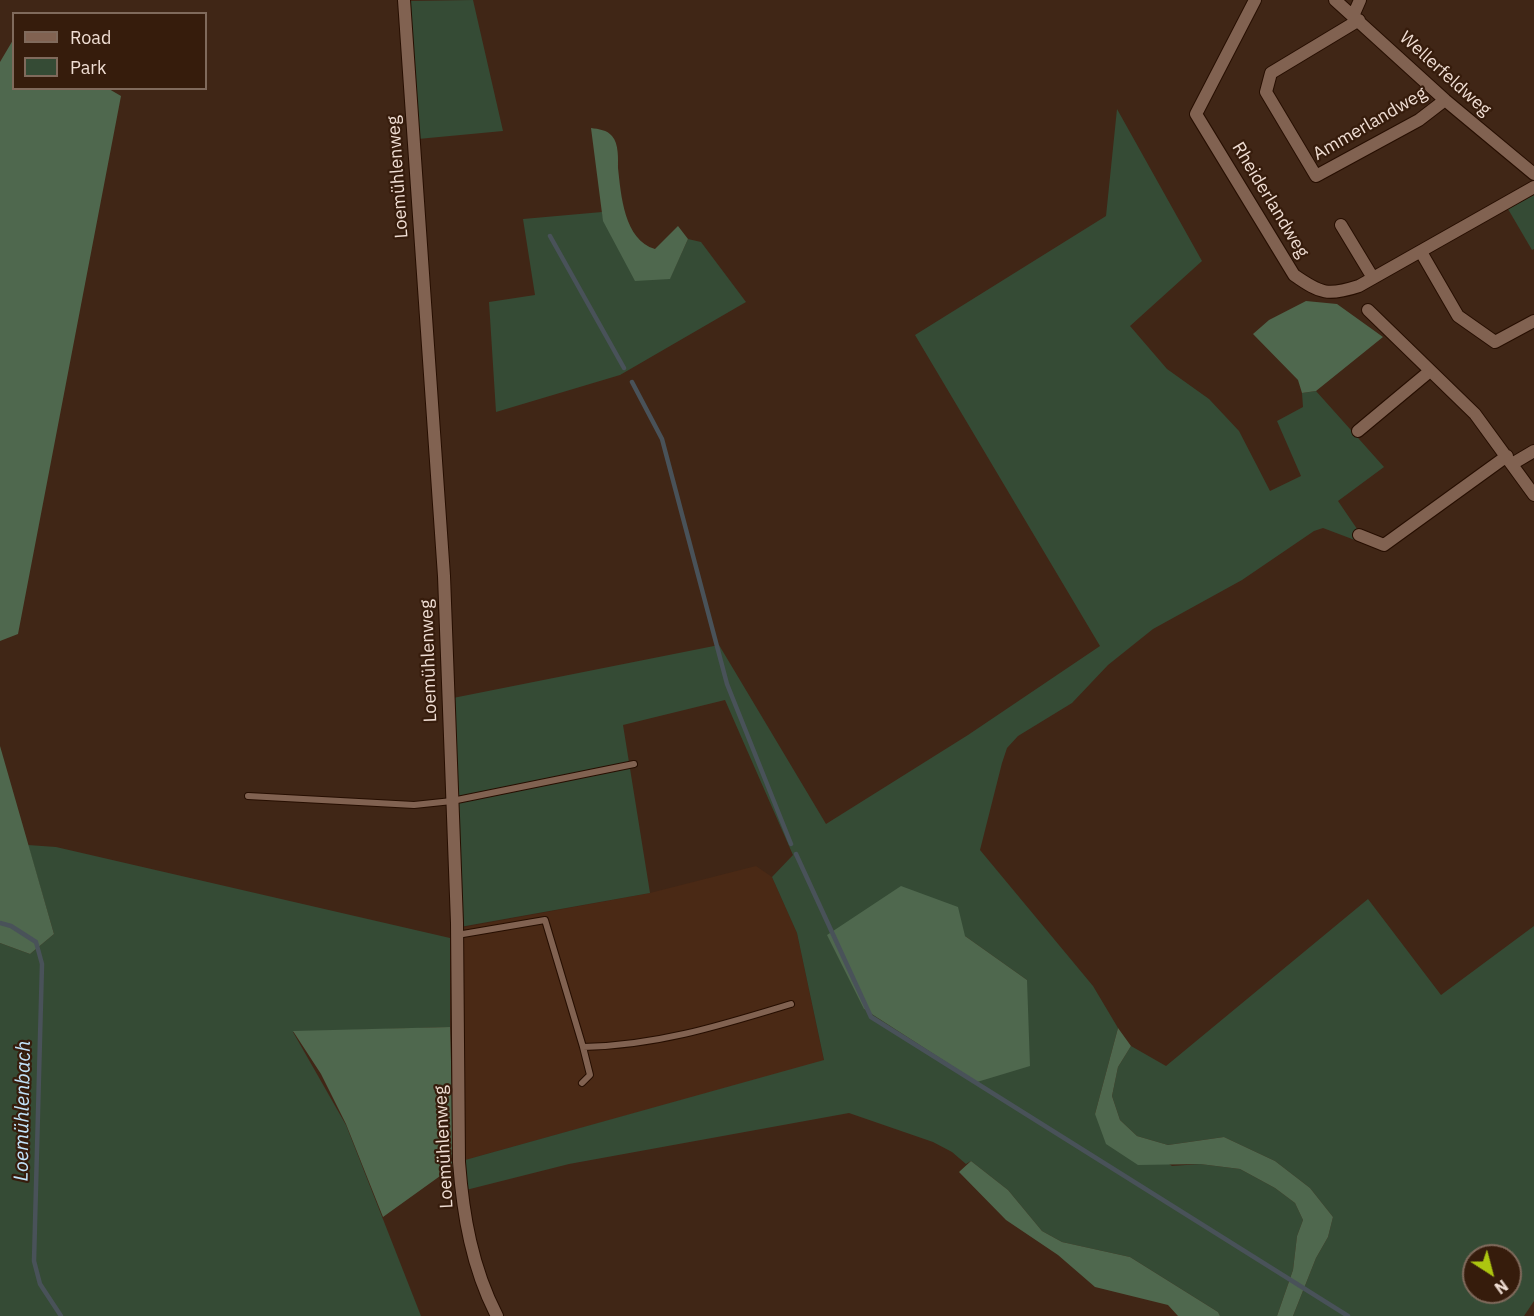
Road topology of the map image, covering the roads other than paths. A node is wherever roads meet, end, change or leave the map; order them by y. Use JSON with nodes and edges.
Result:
{"nodes":[{"id":1,"x":404,"y":0,"type":"edge"},
{"id":2,"x":1255,"y":0,"type":"edge"},
{"id":3,"x":1335,"y":0,"type":"edge"},
{"id":4,"x":1360,"y":0,"type":"edge"},
{"id":5,"x":1356,"y":18,"type":"junction"},
{"id":6,"x":1445,"y":100,"type":"junction"},
{"id":7,"x":1534,"y":174,"type":"edge"},
{"id":8,"x":1534,"y":187,"type":"edge"},
{"id":9,"x":1341,"y":225,"type":"dead end"},
{"id":10,"x":1421,"y":252,"type":"junction"},
{"id":11,"x":1373,"y":278,"type":"junction"},
{"id":12,"x":1368,"y":310,"type":"dead end"},
{"id":13,"x":1534,"y":321,"type":"edge"},
{"id":14,"x":1430,"y":371,"type":"junction"},
{"id":15,"x":1358,"y":431,"type":"dead end"},
{"id":16,"x":1534,"y":451,"type":"edge"},
{"id":17,"x":1510,"y":460,"type":"junction"},
{"id":18,"x":1534,"y":495,"type":"edge"},
{"id":19,"x":1359,"y":535,"type":"dead end"},
{"id":20,"x":634,"y":764,"type":"dead end"},
{"id":21,"x":248,"y":796,"type":"dead end"},
{"id":22,"x":452,"y":801,"type":"junction"},
{"id":23,"x":457,"y":935,"type":"junction"},
{"id":24,"x":791,"y":1004,"type":"dead end"},
{"id":25,"x":583,"y":1047,"type":"junction"},
{"id":26,"x":582,"y":1083,"type":"dead end"},
{"id":27,"x":497,"y":1316,"type":"edge"}],
"edges":[{"from":1,"to":22,"type":"street","name":"Loemühlenweg"},
{"from":2,"to":11,"type":"street","name":"Rheiderlandweg"},
{"from":3,"to":5,"type":"street","name":"Wellerfeldweg"},
{"from":4,"to":5,"type":"street"},
{"from":5,"to":6,"type":"street","name":"Wellerfeldweg"},
{"from":5,"to":6,"type":"street","name":"Ammerlandweg"},
{"from":6,"to":7,"type":"street","name":"Wellerfeldweg"},
{"from":8,"to":10,"type":"street","name":"Rheiderlandweg"},
{"from":9,"to":11,"type":"street"},
{"from":10,"to":11,"type":"street","name":"Rheiderlandweg"},
{"from":10,"to":13,"type":"street"},
{"from":12,"to":14,"type":"street"},
{"from":14,"to":15,"type":"street"},
{"from":14,"to":17,"type":"street"},
{"from":16,"to":17,"type":"street"},
{"from":17,"to":18,"type":"street"},
{"from":17,"to":19,"type":"street"},
{"from":20,"to":22,"type":"lane"},
{"from":21,"to":22,"type":"lane"},
{"from":22,"to":23,"type":"street","name":"Loemühlenweg"},
{"from":23,"to":25,"type":"lane"},
{"from":23,"to":27,"type":"street","name":"Loemühlenweg"},
{"from":24,"to":25,"type":"lane"},
{"from":25,"to":26,"type":"lane"}]}
